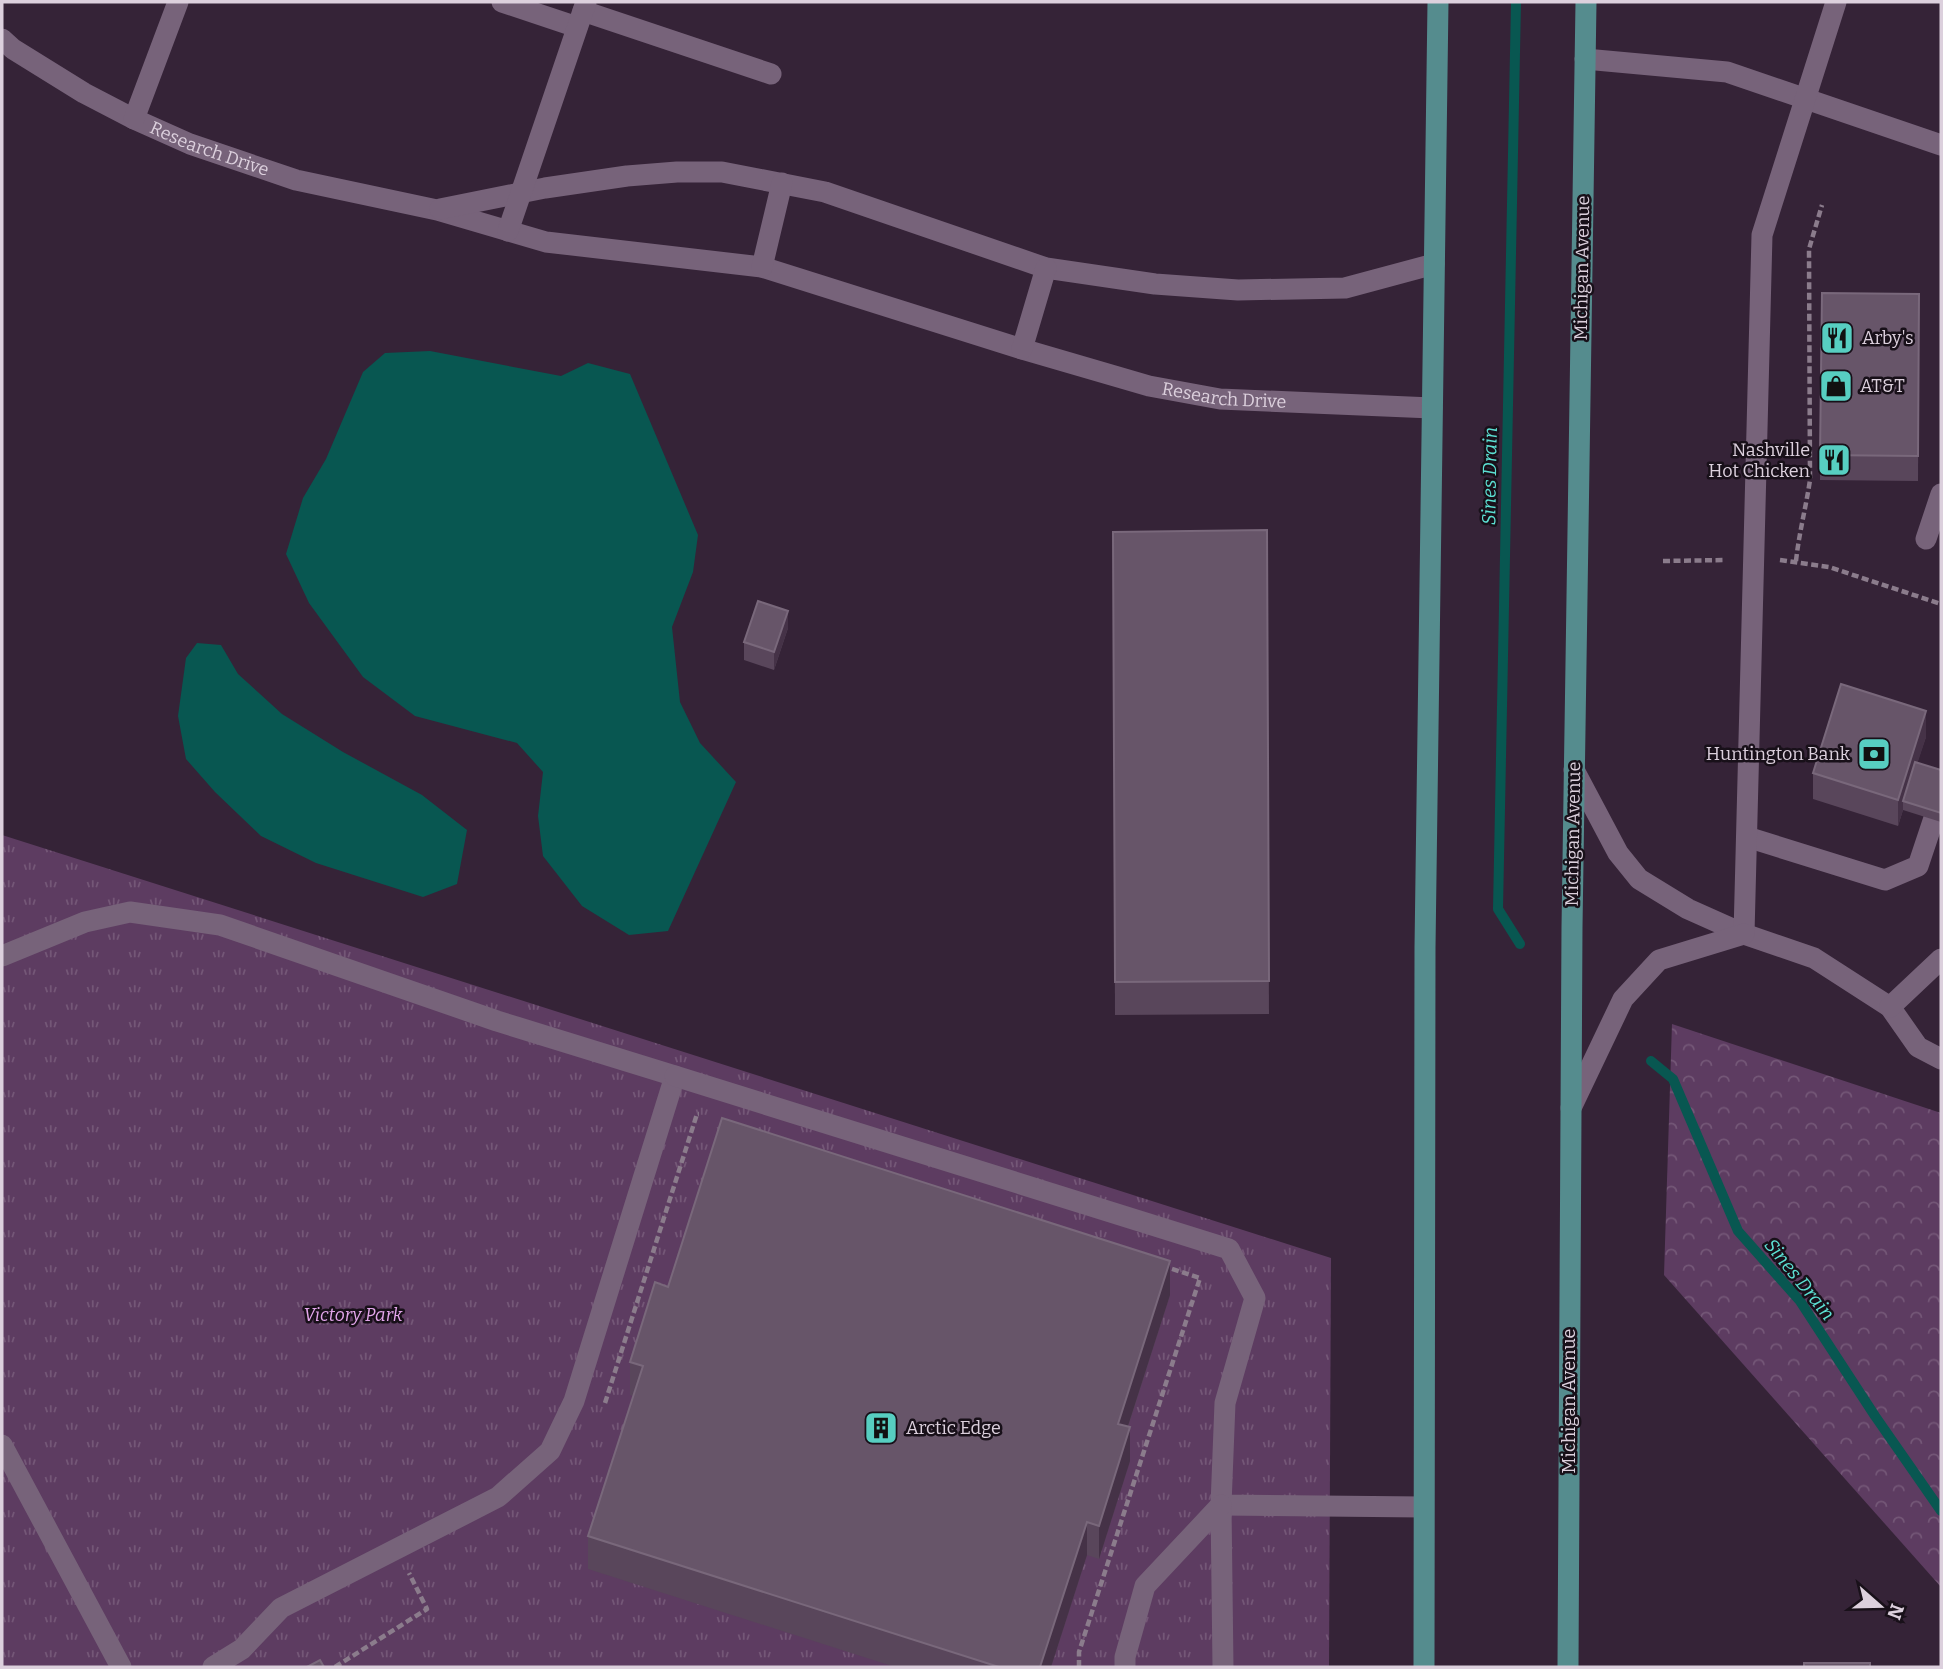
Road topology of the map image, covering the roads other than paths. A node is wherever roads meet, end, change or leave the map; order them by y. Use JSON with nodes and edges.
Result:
{"nodes":[{"id":1,"x":178,"y":2,"type":"edge"},
{"id":2,"x":502,"y":2,"type":"edge"},
{"id":3,"x":1438,"y":2,"type":"edge"},
{"id":4,"x":1586,"y":2,"type":"edge"},
{"id":5,"x":1836,"y":2,"type":"edge"},
{"id":6,"x":582,"y":13,"type":"edge"},
{"id":7,"x":2,"y":39,"type":"edge"},
{"id":8,"x":1585,"y":59,"type":"junction"},
{"id":9,"x":771,"y":74,"type":"dead end"},
{"id":10,"x":1805,"y":99,"type":"junction"},
{"id":11,"x":134,"y":119,"type":"junction"},
{"id":12,"x":1941,"y":145,"type":"edge"},
{"id":13,"x":782,"y":183,"type":"junction"},
{"id":14,"x":521,"y":193,"type":"junction"},
{"id":15,"x":437,"y":210,"type":"junction"},
{"id":16,"x":508,"y":231,"type":"junction"},
{"id":17,"x":1434,"y":264,"type":"junction"},
{"id":18,"x":762,"y":267,"type":"junction"},
{"id":19,"x":1046,"y":268,"type":"junction"},
{"id":20,"x":1022,"y":349,"type":"junction"},
{"id":21,"x":1432,"y":408,"type":"junction"},
{"id":22,"x":1941,"y":494,"type":"edge"},
{"id":23,"x":1926,"y":539,"type":"dead end"},
{"id":24,"x":1574,"y":770,"type":"junction"},
{"id":25,"x":1941,"y":797,"type":"edge"},
{"id":26,"x":1747,"y":837,"type":"junction"},
{"id":27,"x":1744,"y":934,"type":"junction"},
{"id":28,"x":2,"y":956,"type":"edge"},
{"id":29,"x":1941,"y":959,"type":"edge"},
{"id":30,"x":1890,"y":1007,"type":"junction"},
{"id":31,"x":1941,"y":1059,"type":"edge"},
{"id":32,"x":675,"y":1076,"type":"junction"},
{"id":33,"x":1571,"y":1108,"type":"junction"},
{"id":34,"x":2,"y":1445,"type":"edge"},
{"id":35,"x":1221,"y":1505,"type":"junction"},
{"id":36,"x":1423,"y":1507,"type":"junction"},
{"id":37,"x":121,"y":1667,"type":"edge"},
{"id":38,"x":213,"y":1667,"type":"edge"},
{"id":39,"x":1125,"y":1667,"type":"edge"},
{"id":40,"x":1223,"y":1667,"type":"edge"},
{"id":41,"x":1424,"y":1667,"type":"edge"},
{"id":42,"x":1567,"y":1667,"type":"edge"}],
"edges":[{"from":1,"to":11,"type":"street"},
{"from":2,"to":6,"type":"street"},
{"from":3,"to":17,"type":"main road"},
{"from":4,"to":8,"type":"main road","name":"Michigan Avenue"},
{"from":5,"to":10,"type":"street"},
{"from":6,"to":9,"type":"street"},
{"from":6,"to":14,"type":"street"},
{"from":7,"to":11,"type":"street","name":"Research Drive"},
{"from":8,"to":10,"type":"street"},
{"from":8,"to":24,"type":"main road","name":"Michigan Avenue"},
{"from":10,"to":12,"type":"street"},
{"from":10,"to":26,"type":"street"},
{"from":11,"to":15,"type":"street","name":"Research Drive"},
{"from":13,"to":14,"type":"street","name":"Research Drive"},
{"from":13,"to":18,"type":"street"},
{"from":13,"to":19,"type":"street","name":"Research Drive"},
{"from":14,"to":15,"type":"street","name":"Research Drive"},
{"from":14,"to":16,"type":"street"},
{"from":15,"to":16,"type":"street","name":"Research Drive"},
{"from":16,"to":18,"type":"street","name":"Research Drive"},
{"from":17,"to":19,"type":"street","name":"Research Drive"},
{"from":17,"to":21,"type":"main road"},
{"from":18,"to":20,"type":"street","name":"Research Drive"},
{"from":19,"to":20,"type":"street"},
{"from":20,"to":21,"type":"street","name":"Research Drive"},
{"from":21,"to":36,"type":"main road"},
{"from":22,"to":23,"type":"street"},
{"from":24,"to":27,"type":"street"},
{"from":24,"to":33,"type":"main road","name":"Michigan Avenue"},
{"from":25,"to":26,"type":"street"},
{"from":26,"to":27,"type":"street"},
{"from":27,"to":30,"type":"street"},
{"from":27,"to":33,"type":"street"},
{"from":28,"to":32,"type":"street"},
{"from":29,"to":30,"type":"street"},
{"from":30,"to":31,"type":"street"},
{"from":32,"to":35,"type":"street"},
{"from":32,"to":38,"type":"street"},
{"from":33,"to":42,"type":"main road","name":"Michigan Avenue"},
{"from":34,"to":37,"type":"street"},
{"from":35,"to":36,"type":"street"},
{"from":35,"to":39,"type":"street"},
{"from":35,"to":40,"type":"street"},
{"from":36,"to":41,"type":"main road"}]}
